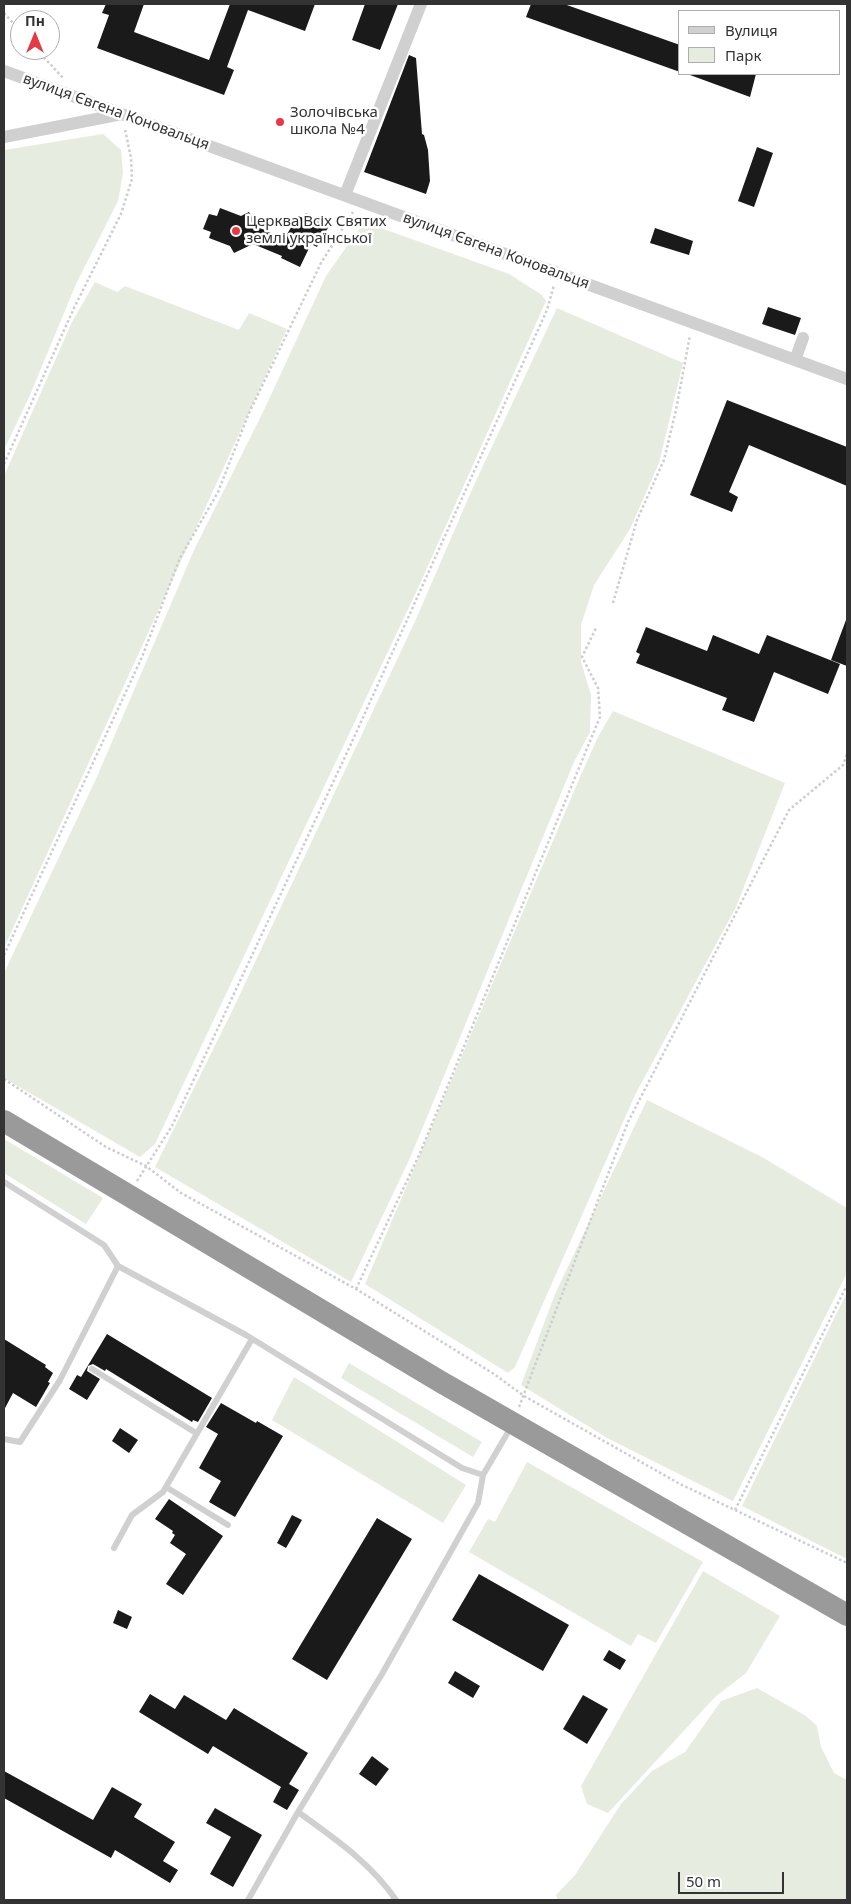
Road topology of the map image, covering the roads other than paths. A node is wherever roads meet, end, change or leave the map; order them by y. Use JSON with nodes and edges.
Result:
{"nodes":[{"id":1,"x":420,"y":4,"type":"edge"},
{"id":2,"x":4,"y":71,"type":"edge"},
{"id":3,"x":122,"y":114,"type":"junction"},
{"id":4,"x":4,"y":137,"type":"edge"},
{"id":5,"x":345,"y":195,"type":"junction"},
{"id":6,"x":803,"y":338,"type":"dead end"},
{"id":7,"x":795,"y":360,"type":"junction"},
{"id":8,"x":847,"y":379,"type":"edge"},
{"id":9,"x":4,"y":1121,"type":"edge"},
{"id":10,"x":4,"y":1182,"type":"edge"},
{"id":11,"x":118,"y":1266,"type":"junction"},
{"id":12,"x":252,"y":1339,"type":"junction"},
{"id":13,"x":92,"y":1369,"type":"dead end"},
{"id":14,"x":513,"y":1423,"type":"junction"},
{"id":15,"x":196,"y":1434,"type":"junction"},
{"id":16,"x":4,"y":1439,"type":"edge"},
{"id":17,"x":483,"y":1475,"type":"junction"},
{"id":18,"x":166,"y":1487,"type":"junction"},
{"id":19,"x":228,"y":1525,"type":"dead end"},
{"id":20,"x":114,"y":1548,"type":"dead end"},
{"id":21,"x":847,"y":1615,"type":"edge"},
{"id":22,"x":298,"y":1812,"type":"junction"},
{"id":23,"x":248,"y":1900,"type":"edge"},
{"id":24,"x":396,"y":1900,"type":"edge"}],
"edges":[{"from":1,"to":5,"type":"street"},
{"from":2,"to":3,"type":"street","name":"вулиця Євгена Коновальця"},
{"from":3,"to":4,"type":"street"},
{"from":3,"to":5,"type":"street","name":"вулиця Євгена Коновальця"},
{"from":5,"to":7,"type":"street","name":"вулиця Євгена Коновальця"},
{"from":6,"to":7,"type":"street"},
{"from":7,"to":8,"type":"street","name":"вулиця Євгена Коновальця"},
{"from":9,"to":14,"type":"highway"},
{"from":10,"to":11,"type":"lane"},
{"from":11,"to":12,"type":"lane"},
{"from":11,"to":16,"type":"lane"},
{"from":12,"to":15,"type":"lane"},
{"from":12,"to":17,"type":"lane"},
{"from":13,"to":15,"type":"lane"},
{"from":14,"to":17,"type":"lane"},
{"from":14,"to":21,"type":"highway"},
{"from":15,"to":18,"type":"lane"},
{"from":17,"to":22,"type":"lane"},
{"from":18,"to":19,"type":"lane"},
{"from":18,"to":20,"type":"lane"},
{"from":22,"to":23,"type":"lane"},
{"from":22,"to":24,"type":"lane"}]}
